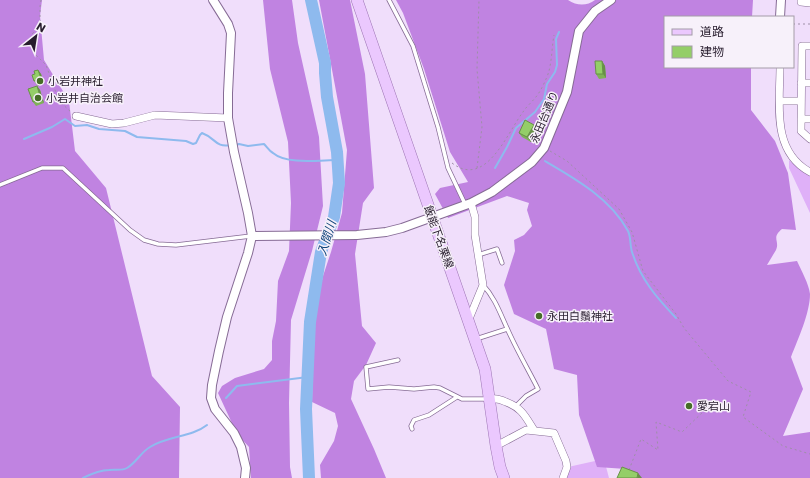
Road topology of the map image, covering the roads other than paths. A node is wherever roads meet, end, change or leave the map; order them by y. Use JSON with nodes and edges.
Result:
{"nodes":[{"id":1,"x":213,"y":0,"type":"edge"},
{"id":2,"x":356,"y":0,"type":"edge"},
{"id":3,"x":389,"y":0,"type":"edge"},
{"id":4,"x":611,"y":0,"type":"edge"},
{"id":5,"x":781,"y":0,"type":"edge"},
{"id":6,"x":801,"y":0,"type":"edge"},
{"id":7,"x":810,"y":2,"type":"edge"},
{"id":8,"x":780,"y":16,"type":"edge"},
{"id":9,"x":810,"y":46,"type":"edge"},
{"id":10,"x":780,"y":68,"type":"edge"},
{"id":11,"x":801,"y":83,"type":"junction"},
{"id":12,"x":810,"y":83,"type":"edge"},
{"id":13,"x":780,"y":100,"type":"junction"},
{"id":14,"x":800,"y":101,"type":"junction"},
{"id":15,"x":76,"y":116,"type":"road end"},
{"id":16,"x":228,"y":118,"type":"junction"},
{"id":17,"x":801,"y":119,"type":"junction"},
{"id":18,"x":810,"y":119,"type":"edge"},
{"id":19,"x":810,"y":139,"type":"edge"},
{"id":20,"x":810,"y":172,"type":"edge"},
{"id":21,"x":0,"y":185,"type":"edge"},
{"id":22,"x":468,"y":204,"type":"junction"},
{"id":23,"x":432,"y":218,"type":"junction"},
{"id":24,"x":252,"y":236,"type":"junction"},
{"id":25,"x":478,"y":255,"type":"junction"},
{"id":26,"x":502,"y":263,"type":"dead end"},
{"id":27,"x":483,"y":285,"type":"junction"},
{"id":28,"x":469,"y":319,"type":"junction"},
{"id":29,"x":507,"y":329,"type":"junction"},
{"id":30,"x":476,"y":339,"type":"junction"},
{"id":31,"x":398,"y":360,"type":"dead end"},
{"id":32,"x":457,"y":397,"type":"junction"},
{"id":33,"x":490,"y":399,"type":"junction"},
{"id":34,"x":516,"y":406,"type":"junction"},
{"id":35,"x":412,"y":429,"type":"dead end"},
{"id":36,"x":534,"y":430,"type":"junction"},
{"id":37,"x":496,"y":446,"type":"junction"},
{"id":38,"x":245,"y":478,"type":"edge"},
{"id":39,"x":504,"y":478,"type":"edge"},
{"id":40,"x":563,"y":478,"type":"edge"}],
"edges":[{"from":1,"to":16,"type":"street"},
{"from":2,"to":23,"type":"main road","name":"飯能下名栗線"},
{"from":3,"to":22,"type":"lane"},
{"from":4,"to":22,"type":"street","name":"永田台通り"},
{"from":5,"to":8,"type":"street"},
{"from":6,"to":7,"type":"street"},
{"from":9,"to":11,"type":"street"},
{"from":10,"to":13,"type":"street"},
{"from":11,"to":12,"type":"street"},
{"from":11,"to":14,"type":"street"},
{"from":13,"to":14,"type":"street"},
{"from":13,"to":20,"type":"street"},
{"from":14,"to":17,"type":"street"},
{"from":15,"to":16,"type":"street"},
{"from":16,"to":24,"type":"street"},
{"from":17,"to":18,"type":"street"},
{"from":17,"to":19,"type":"street"},
{"from":21,"to":24,"type":"lane"},
{"from":22,"to":23,"type":"street","name":"永田台通り"},
{"from":22,"to":25,"type":"street"},
{"from":23,"to":24,"type":"street","name":"永田台通り"},
{"from":23,"to":28,"type":"main road","name":"飯能下名栗線"},
{"from":24,"to":38,"type":"street"},
{"from":25,"to":26,"type":"lane"},
{"from":25,"to":27,"type":"street"},
{"from":27,"to":28,"type":"street"},
{"from":27,"to":29,"type":"lane"},
{"from":28,"to":30,"type":"main road","name":"飯能下名栗線"},
{"from":29,"to":30,"type":"lane"},
{"from":29,"to":34,"type":"lane"},
{"from":30,"to":33,"type":"main road","name":"飯能下名栗線"},
{"from":31,"to":32,"type":"lane"},
{"from":32,"to":33,"type":"lane"},
{"from":32,"to":35,"type":"lane"},
{"from":33,"to":34,"type":"street"},
{"from":33,"to":37,"type":"main road","name":"飯能下名栗線"},
{"from":34,"to":36,"type":"street"},
{"from":36,"to":37,"type":"street"},
{"from":36,"to":40,"type":"street"},
{"from":37,"to":39,"type":"main road","name":"飯能下名栗線"}]}
